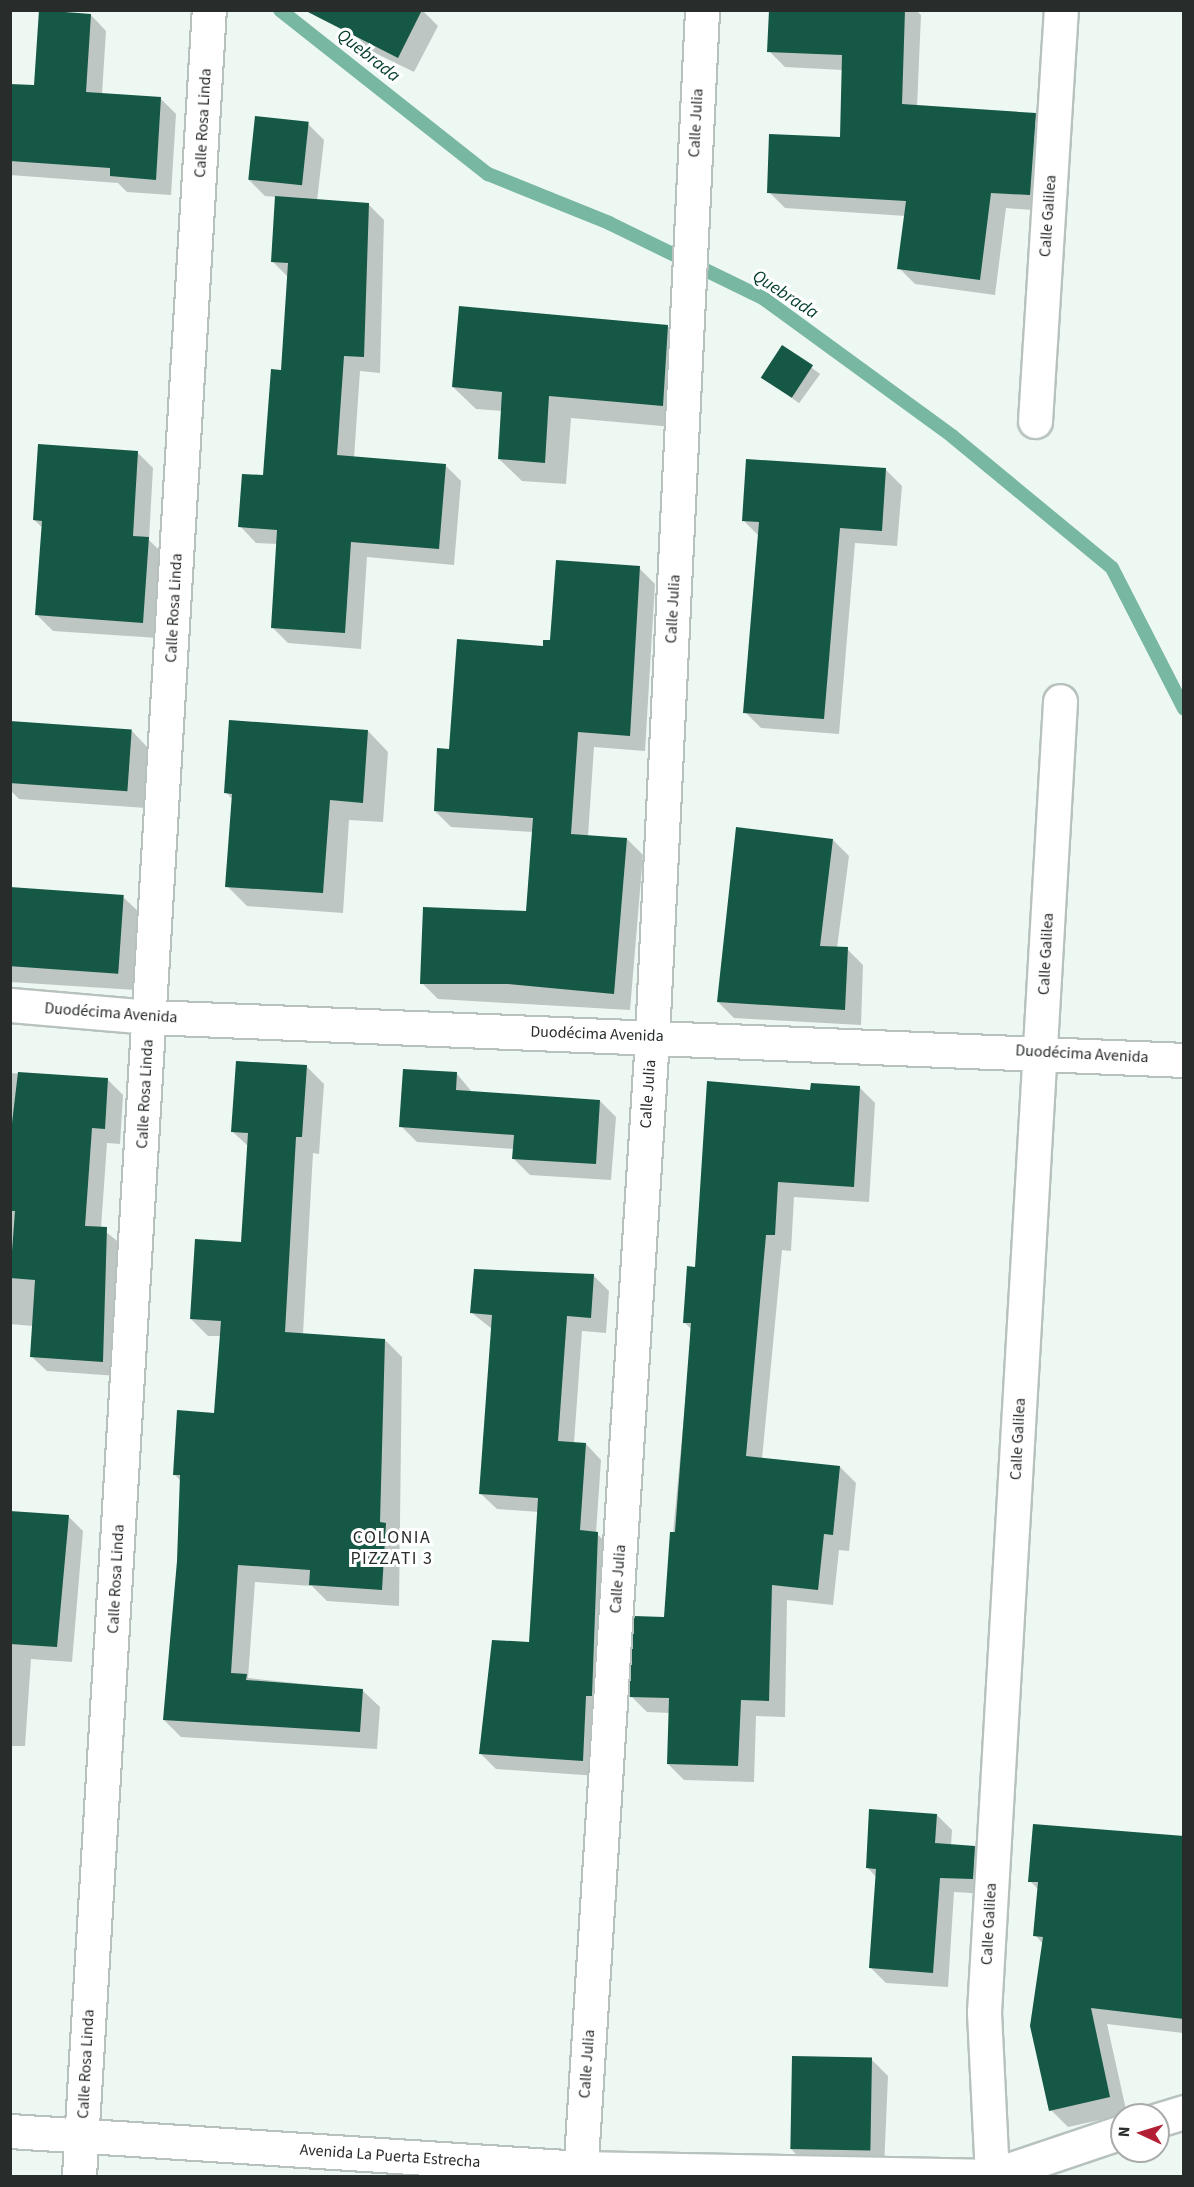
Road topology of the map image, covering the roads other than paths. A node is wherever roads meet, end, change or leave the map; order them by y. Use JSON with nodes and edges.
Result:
{"nodes":[{"id":1,"x":209,"y":10,"type":"edge"},
{"id":2,"x":702,"y":10,"type":"edge"},
{"id":3,"x":1061,"y":10,"type":"edge"},
{"id":4,"x":1035,"y":421,"type":"dead end"},
{"id":5,"x":1060,"y":701,"type":"dead end"},
{"id":6,"x":10,"y":1005,"type":"edge"},
{"id":7,"x":150,"y":1017,"type":"junction"},
{"id":8,"x":652,"y":1037,"type":"junction"},
{"id":9,"x":1040,"y":1051,"type":"junction"},
{"id":10,"x":1184,"y":1060,"type":"edge"},
{"id":11,"x":10,"y":2131,"type":"edge"},
{"id":12,"x":82,"y":2135,"type":"junction"},
{"id":13,"x":1110,"y":2136,"type":"edge"},
{"id":14,"x":580,"y":2172,"type":"edge"},
{"id":15,"x":79,"y":2176,"type":"edge"},
{"id":16,"x":992,"y":2176,"type":"edge"}],
"edges":[{"from":1,"to":7,"type":"street","name":"Calle Rosa Linda"},
{"from":2,"to":8,"type":"street","name":"Calle Julia"},
{"from":3,"to":4,"type":"street","name":"Calle Galilea"},
{"from":5,"to":9,"type":"street","name":"Calle Galilea"},
{"from":6,"to":7,"type":"street","name":"Duodécima Avenida"},
{"from":7,"to":8,"type":"street","name":"Duodécima Avenida"},
{"from":7,"to":12,"type":"street","name":"Calle Rosa Linda"},
{"from":8,"to":9,"type":"street","name":"Duodécima Avenida"},
{"from":8,"to":14,"type":"street","name":"Calle Julia"},
{"from":9,"to":10,"type":"street","name":"Duodécima Avenida"},
{"from":9,"to":16,"type":"street","name":"Calle Galilea"},
{"from":11,"to":12,"type":"street","name":"Avenida La Puerta Estrecha"},
{"from":12,"to":14,"type":"street","name":"Avenida La Puerta Estrecha"},
{"from":12,"to":15,"type":"street","name":"Calle Rosa Linda"},
{"from":13,"to":16,"type":"street","name":"Avenida La Puerta Estrecha"},
{"from":14,"to":16,"type":"street","name":"Avenida La Puerta Estrecha"}]}
